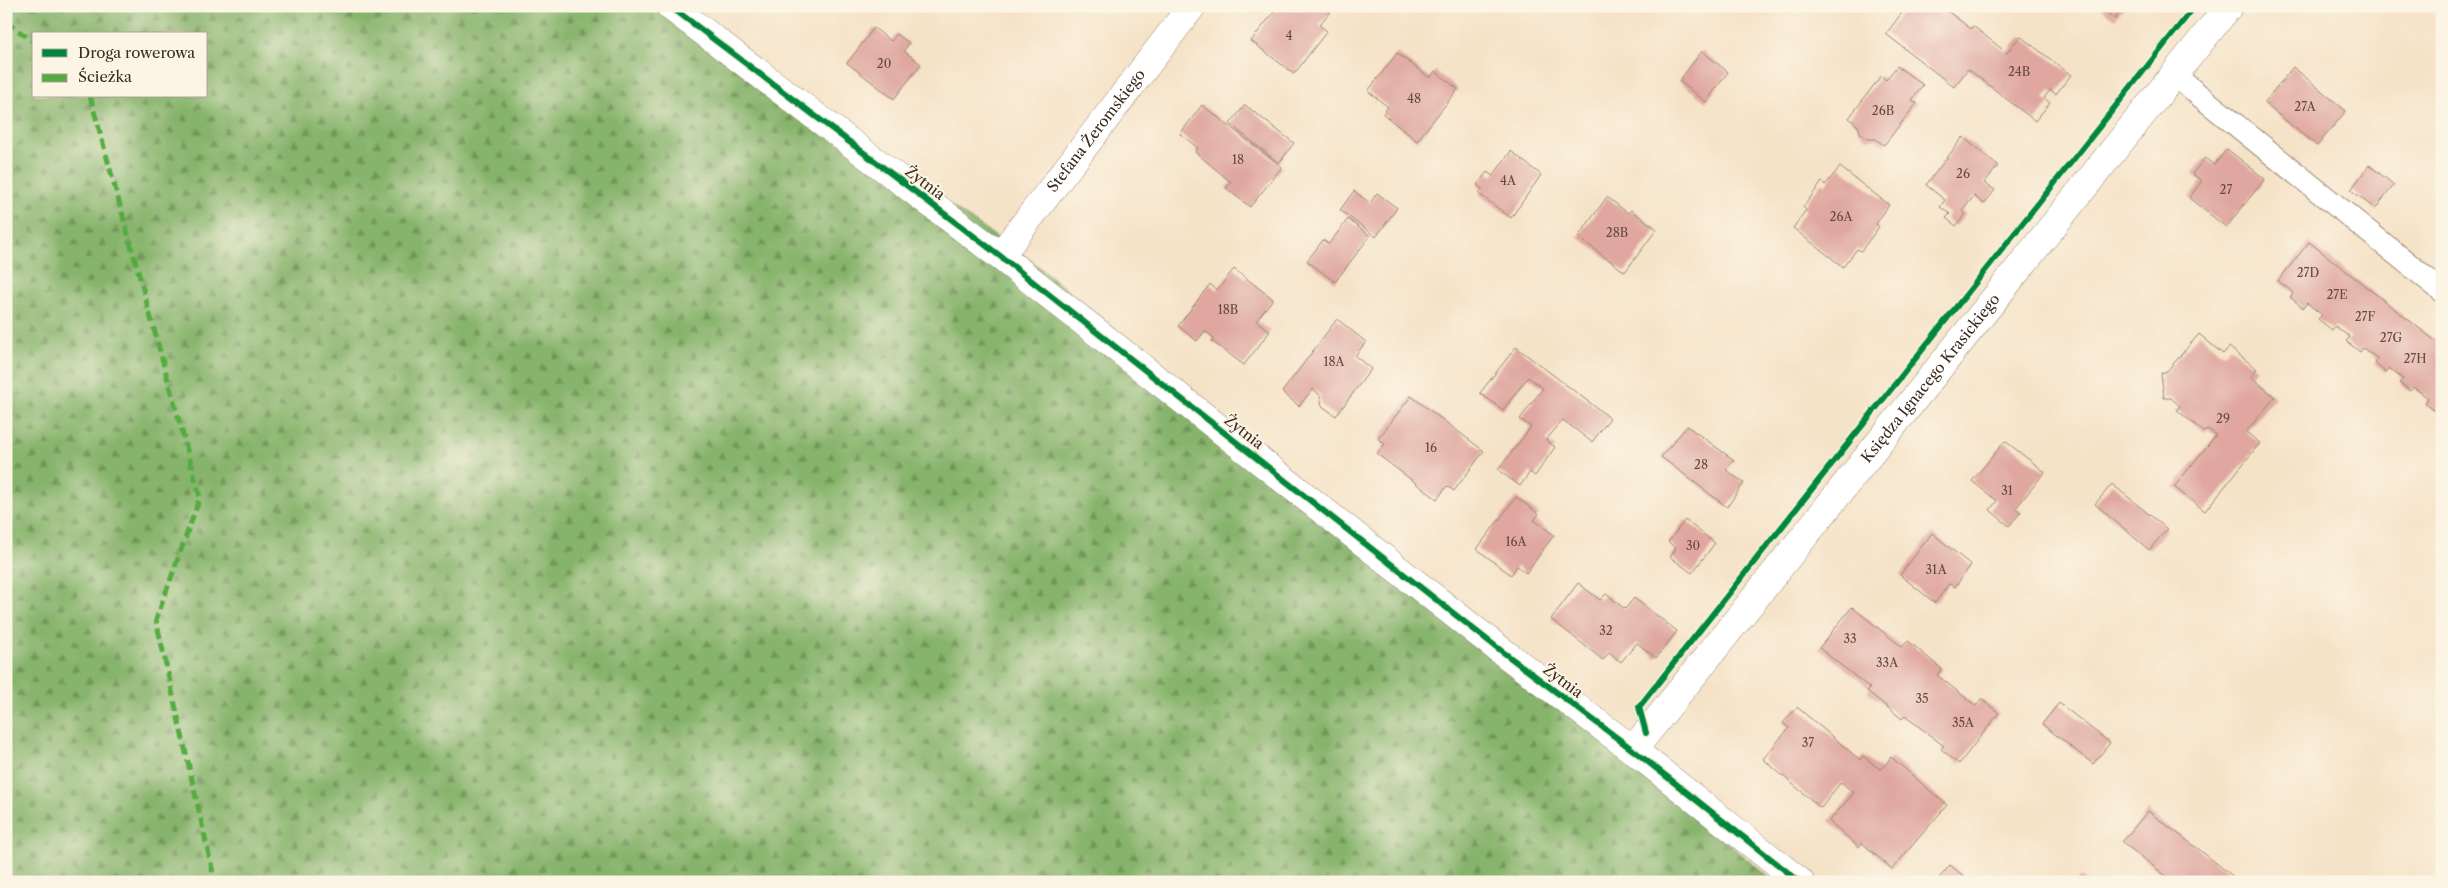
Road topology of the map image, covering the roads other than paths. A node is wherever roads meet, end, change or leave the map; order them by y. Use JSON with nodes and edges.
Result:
{"nodes":[{"id":1,"x":670,"y":6,"type":"edge"},
{"id":2,"x":1192,"y":6,"type":"edge"},
{"id":3,"x":2229,"y":6,"type":"edge"},
{"id":4,"x":2174,"y":75,"type":"junction"},
{"id":5,"x":1000,"y":256,"type":"junction"},
{"id":6,"x":2442,"y":291,"type":"edge"},
{"id":7,"x":1633,"y":750,"type":"junction"},
{"id":8,"x":1800,"y":882,"type":"edge"}],
"edges":[{"from":1,"to":5,"type":"street","name":"Żytnia"},
{"from":2,"to":5,"type":"street","name":"Stefana Żeromskiego"},
{"from":3,"to":4,"type":"street","name":"Księdza Ignacego Krasickiego"},
{"from":4,"to":6,"type":"lane"},
{"from":4,"to":7,"type":"street","name":"Księdza Ignacego Krasickiego"},
{"from":5,"to":7,"type":"street","name":"Żytnia"},
{"from":7,"to":8,"type":"street","name":"Żytnia"}]}
